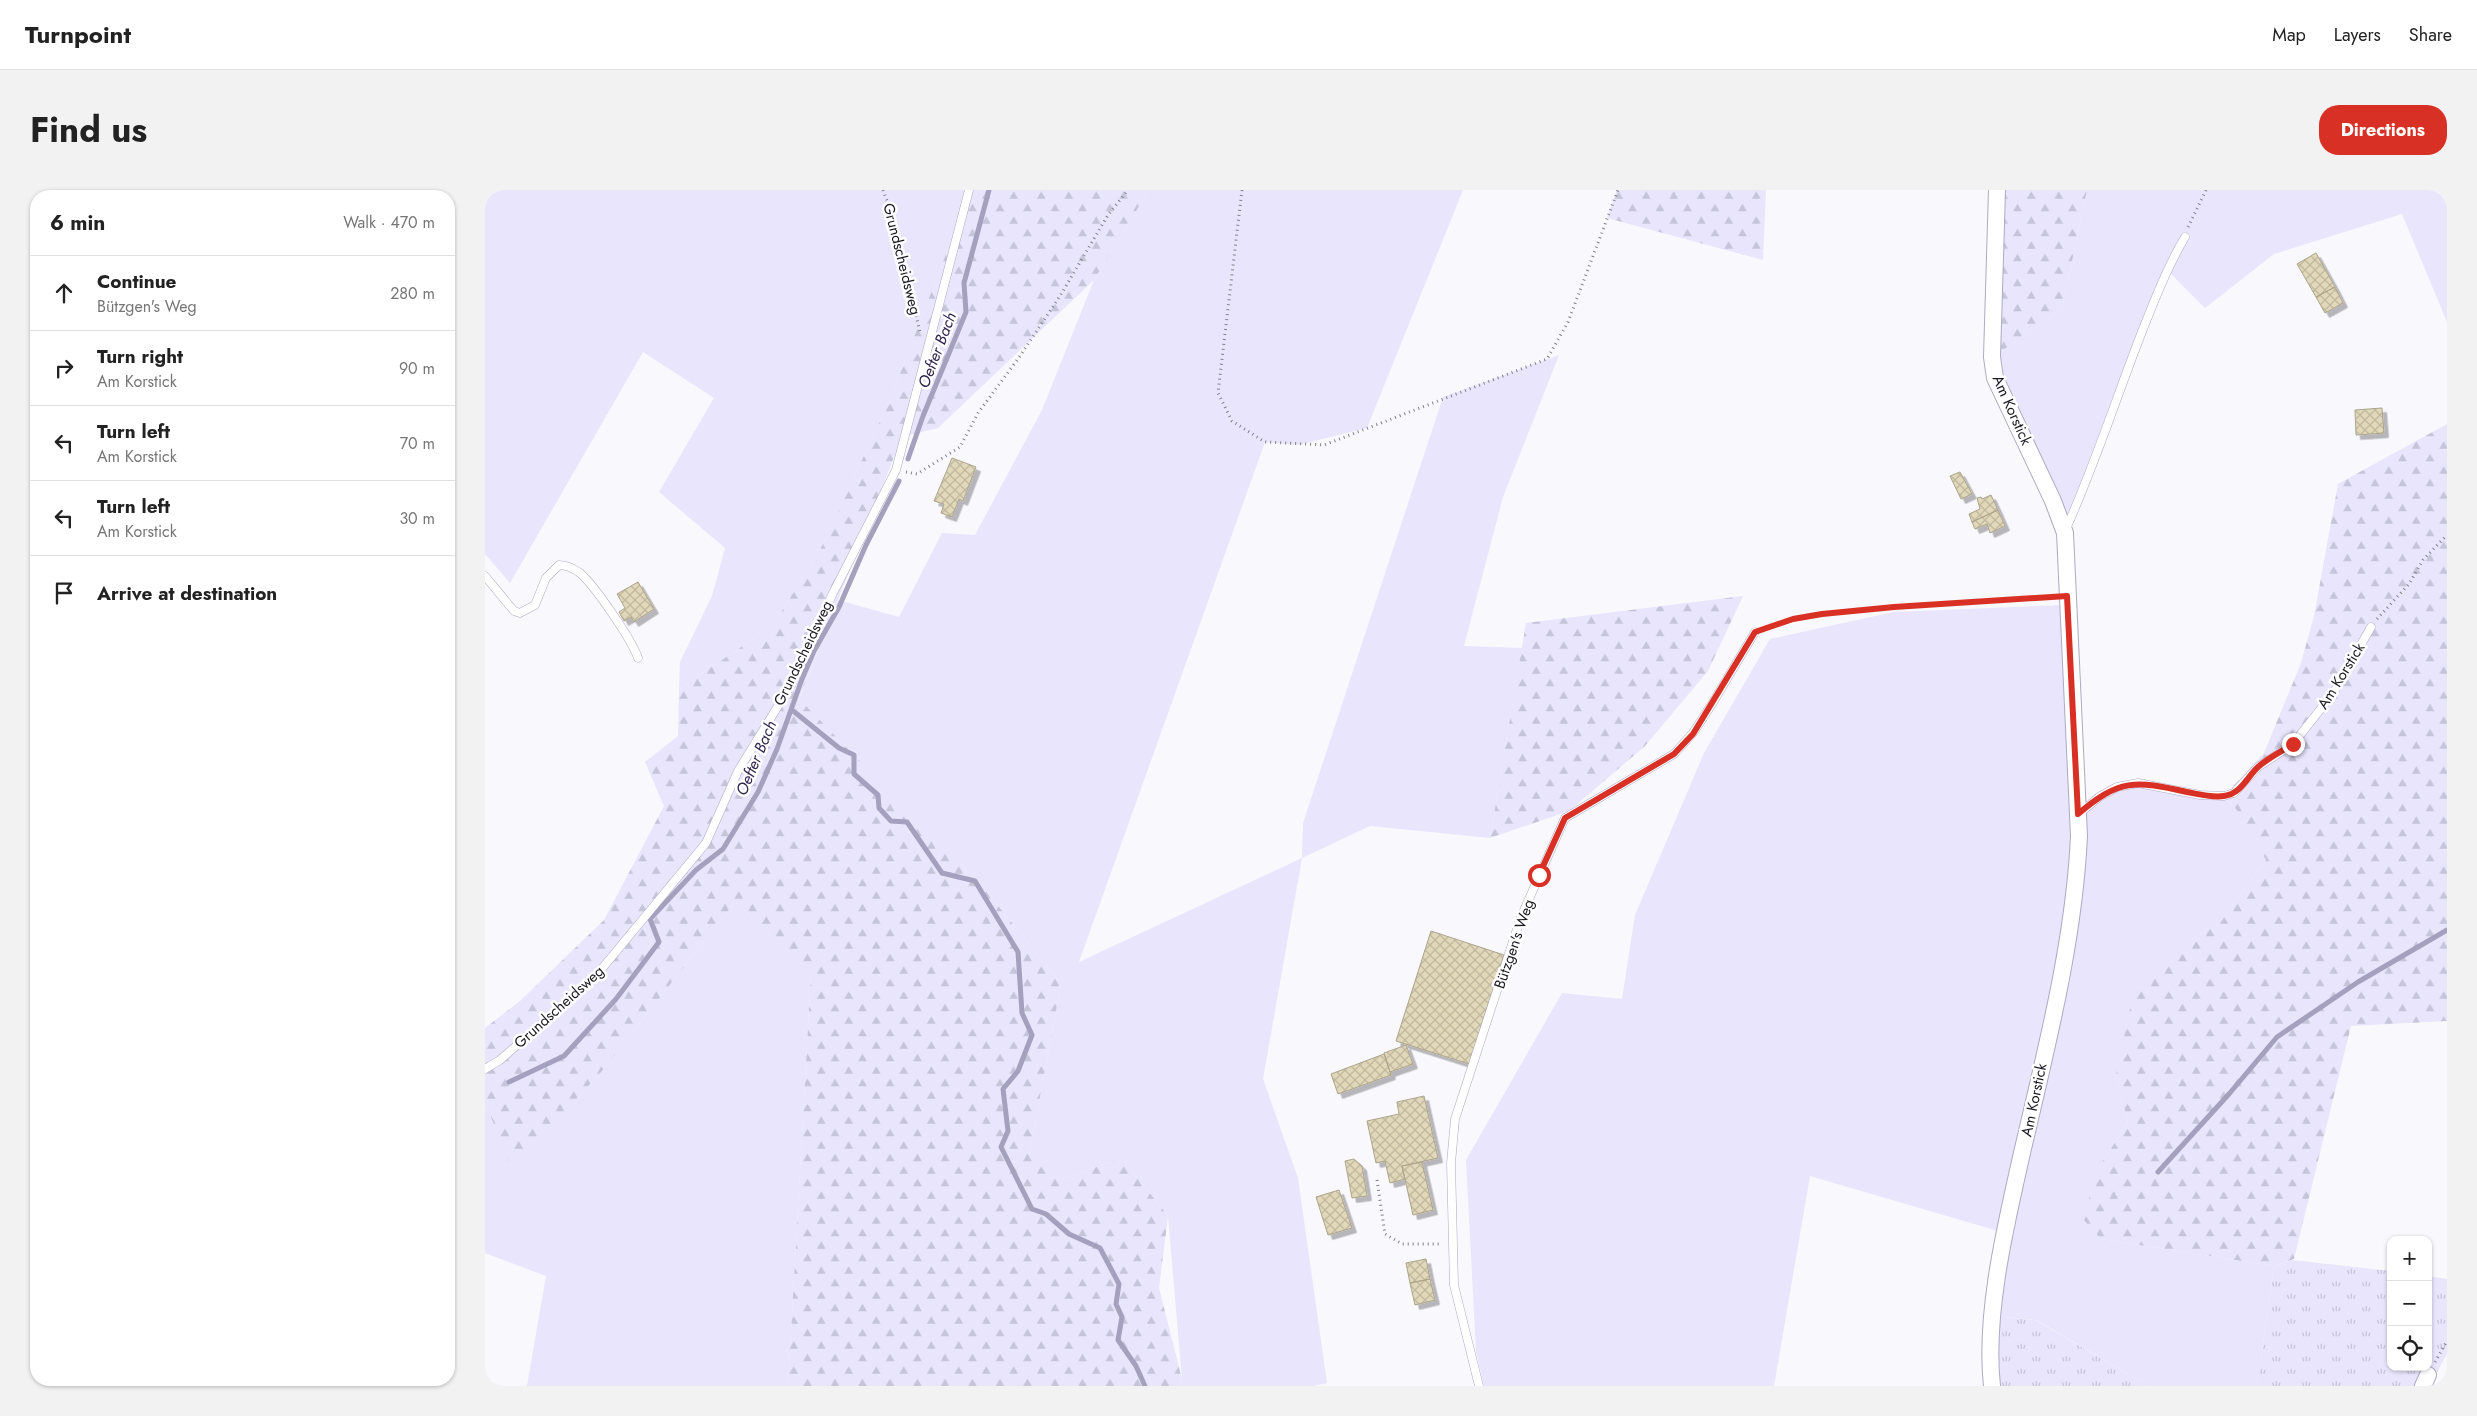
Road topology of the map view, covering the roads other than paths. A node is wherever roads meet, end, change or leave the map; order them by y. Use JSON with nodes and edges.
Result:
{"nodes":[{"id":1,"x":969,"y":190,"type":"edge"},
{"id":2,"x":1997,"y":190,"type":"edge"},
{"id":3,"x":2185,"y":237,"type":"road end"},
{"id":4,"x":2065,"y":532,"type":"junction"},
{"id":5,"x":485,"y":576,"type":"edge"},
{"id":6,"x":2371,"y":627,"type":"road end"},
{"id":7,"x":1755,"y":632,"type":"road end"},
{"id":8,"x":638,"y":658,"type":"dead end"},
{"id":9,"x":2078,"y":814,"type":"junction"},
{"id":10,"x":485,"y":1069,"type":"edge"},
{"id":11,"x":1479,"y":1386,"type":"edge"},
{"id":12,"x":1992,"y":1386,"type":"edge"}],
"edges":[{"from":1,"to":10,"type":"lane","name":"Grundscheidsweg"},
{"from":2,"to":4,"type":"street","name":"Am Korstick"},
{"from":3,"to":4,"type":"lane","name":"Am Korstick"},
{"from":4,"to":9,"type":"street","name":"Am Korstick"},
{"from":5,"to":8,"type":"lane"},
{"from":6,"to":9,"type":"lane","name":"Am Korstick"},
{"from":7,"to":11,"type":"lane","name":"Bützgen's Weg"},
{"from":9,"to":12,"type":"street","name":"Am Korstick"}]}
